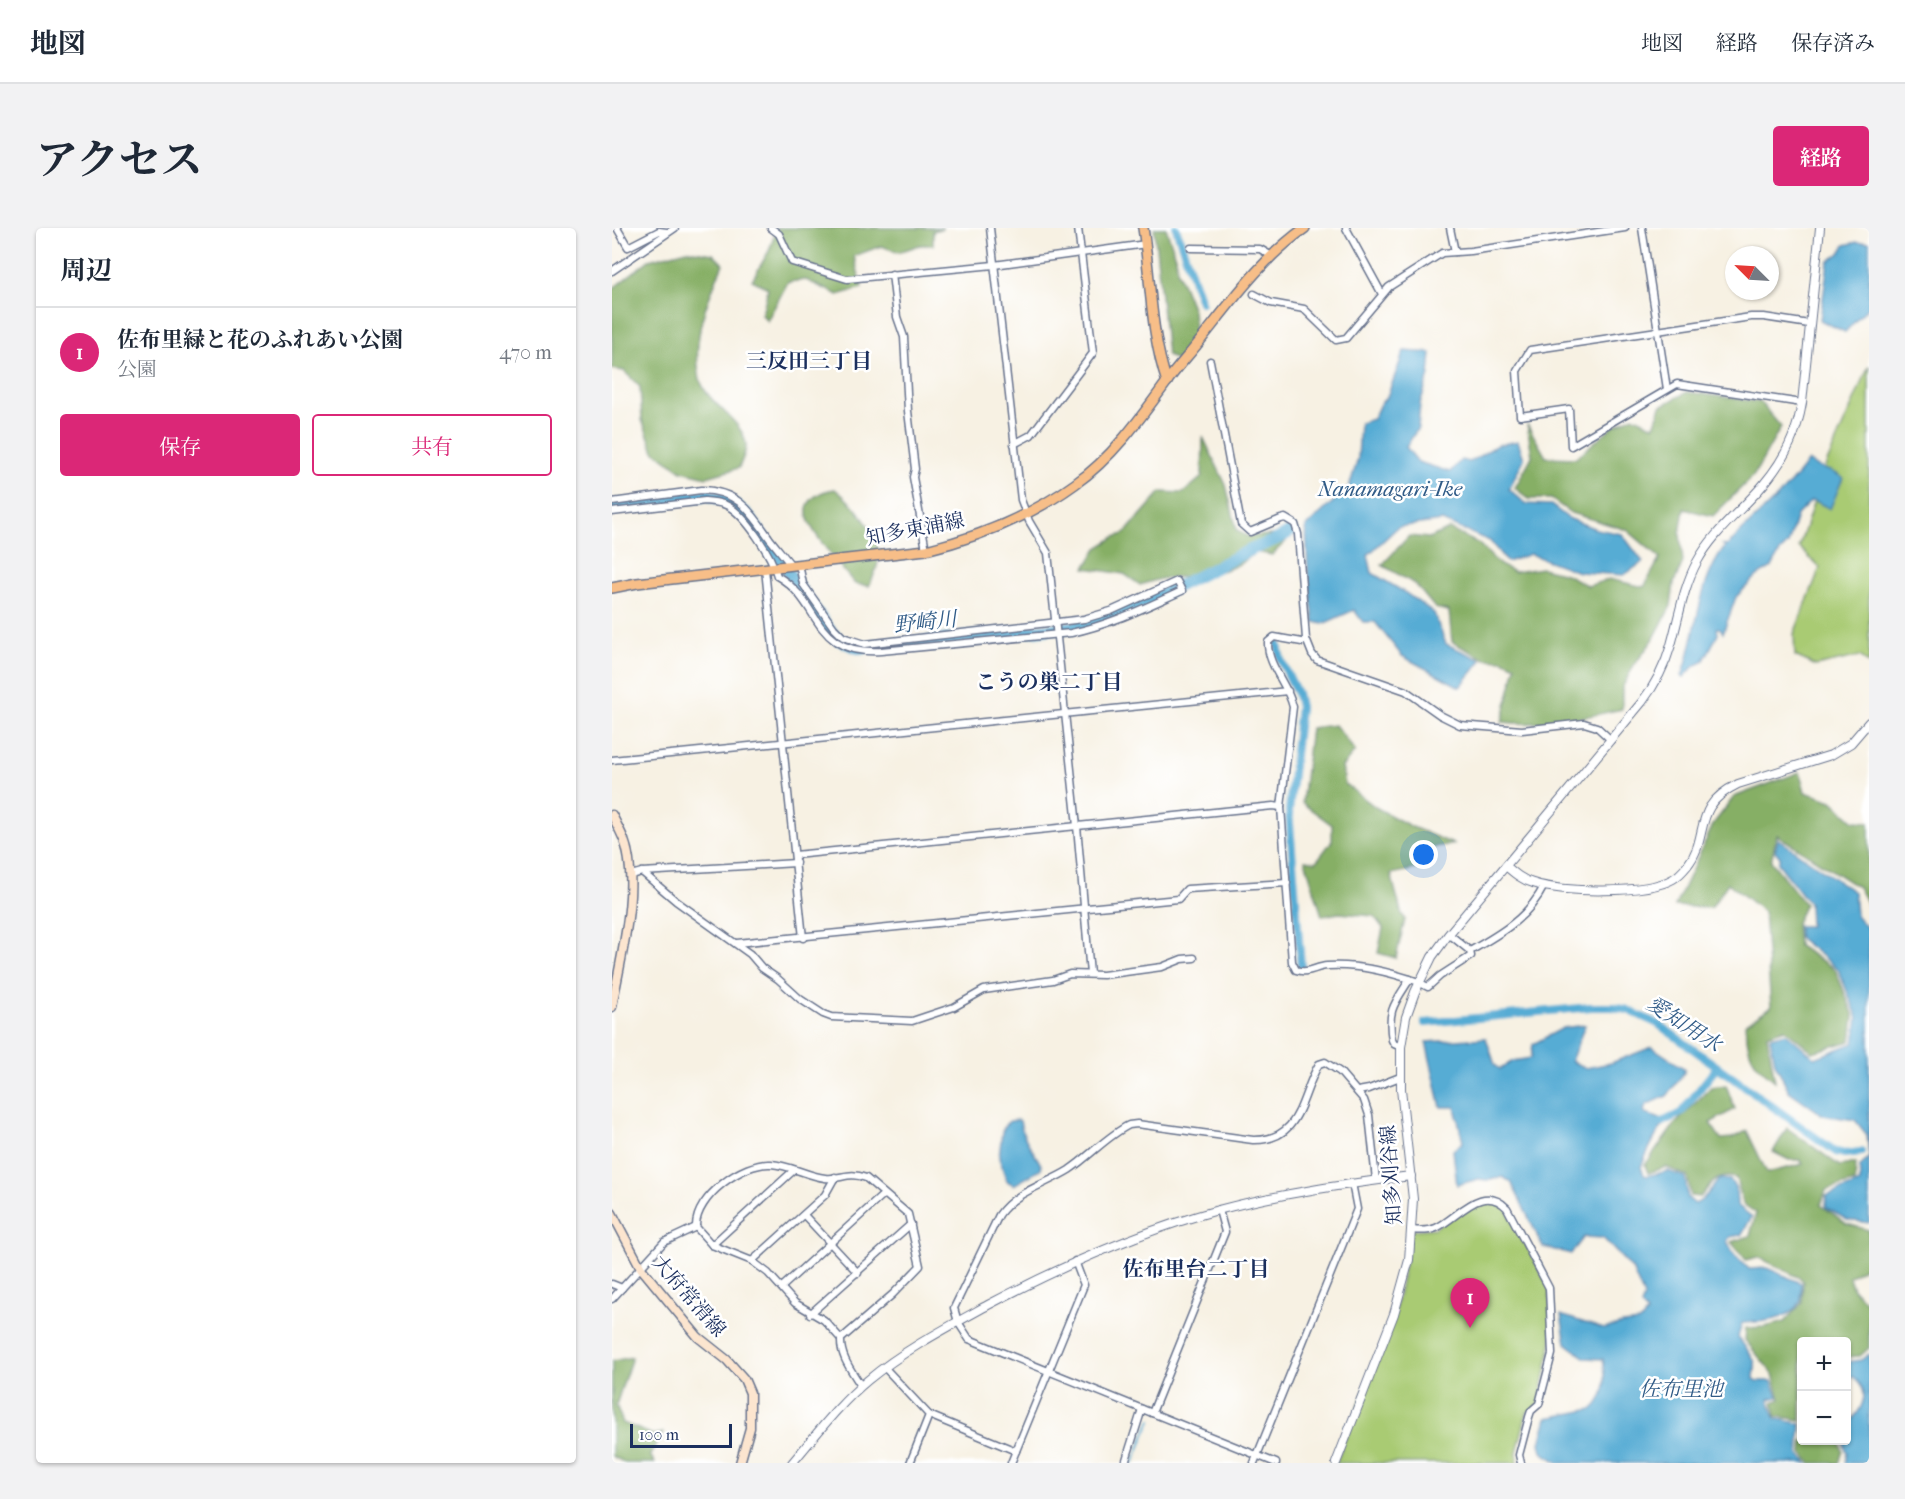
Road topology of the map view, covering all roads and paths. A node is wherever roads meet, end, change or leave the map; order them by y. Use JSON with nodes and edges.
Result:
{"nodes":[{"id":1,"x":617,"y":228,"type":"edge"},
{"id":2,"x":675,"y":228,"type":"edge"},
{"id":3,"x":771,"y":228,"type":"edge"},
{"id":4,"x":990,"y":228,"type":"edge"},
{"id":5,"x":1078,"y":228,"type":"edge"},
{"id":6,"x":1143,"y":228,"type":"edge"},
{"id":7,"x":1305,"y":228,"type":"edge"},
{"id":8,"x":1346,"y":228,"type":"edge"},
{"id":9,"x":1450,"y":228,"type":"edge"},
{"id":10,"x":1625,"y":228,"type":"edge"},
{"id":11,"x":1642,"y":228,"type":"edge"},
{"id":12,"x":1820,"y":228,"type":"edge"},
{"id":13,"x":668,"y":230,"type":"edge"},
{"id":14,"x":1146,"y":244,"type":"junction"},
{"id":15,"x":1191,"y":248,"type":"dead end"},
{"id":16,"x":1081,"y":252,"type":"junction"},
{"id":17,"x":1455,"y":252,"type":"junction"},
{"id":18,"x":1272,"y":256,"type":"junction"},
{"id":19,"x":994,"y":265,"type":"junction"},
{"id":20,"x":612,"y":271,"type":"edge"},
{"id":21,"x":892,"y":274,"type":"junction"},
{"id":22,"x":1254,"y":294,"type":"dead end"},
{"id":23,"x":1382,"y":294,"type":"junction"},
{"id":24,"x":1809,"y":324,"type":"junction"},
{"id":25,"x":1658,"y":332,"type":"junction"},
{"id":26,"x":1210,"y":361,"type":"dead end"},
{"id":27,"x":1167,"y":382,"type":"junction"},
{"id":28,"x":1667,"y":389,"type":"junction"},
{"id":29,"x":1802,"y":403,"type":"junction"},
{"id":30,"x":1014,"y":444,"type":"junction"},
{"id":31,"x":612,"y":502,"type":"edge"},
{"id":32,"x":612,"y":512,"type":"edge"},
{"id":33,"x":1026,"y":513,"type":"junction"},
{"id":34,"x":926,"y":550,"type":"junction"},
{"id":35,"x":793,"y":564,"type":"junction"},
{"id":36,"x":773,"y":568,"type":"junction"},
{"id":37,"x":612,"y":588,"type":"edge"},
{"id":38,"x":1055,"y":623,"type":"junction"},
{"id":39,"x":1056,"y":634,"type":"junction"},
{"id":40,"x":1302,"y":642,"type":"dead end"},
{"id":41,"x":1288,"y":691,"type":"junction"},
{"id":42,"x":1065,"y":714,"type":"junction"},
{"id":43,"x":1869,"y":722,"type":"edge"},
{"id":44,"x":1611,"y":740,"type":"junction"},
{"id":45,"x":784,"y":743,"type":"junction"},
{"id":46,"x":612,"y":760,"type":"edge"},
{"id":47,"x":1281,"y":807,"type":"junction"},
{"id":48,"x":612,"y":815,"type":"edge"},
{"id":49,"x":1077,"y":826,"type":"junction"},
{"id":50,"x":795,"y":855,"type":"junction"},
{"id":51,"x":796,"y":863,"type":"junction"},
{"id":52,"x":1506,"y":866,"type":"junction"},
{"id":53,"x":642,"y":872,"type":"junction"},
{"id":54,"x":631,"y":875,"type":"junction"},
{"id":55,"x":1287,"y":883,"type":"junction"},
{"id":56,"x":1544,"y":886,"type":"junction"},
{"id":57,"x":1084,"y":909,"type":"junction"},
{"id":58,"x":1449,"y":934,"type":"junction"},
{"id":59,"x":803,"y":938,"type":"junction"},
{"id":60,"x":736,"y":943,"type":"junction"},
{"id":61,"x":1470,"y":951,"type":"junction"},
{"id":62,"x":1194,"y":958,"type":"dead end"},
{"id":63,"x":1090,"y":974,"type":"junction"},
{"id":64,"x":1410,"y":979,"type":"junction"},
{"id":65,"x":1421,"y":984,"type":"junction"},
{"id":66,"x":612,"y":1004,"type":"edge"},
{"id":67,"x":1401,"y":1047,"type":"junction"},
{"id":68,"x":1400,"y":1077,"type":"junction"},
{"id":69,"x":1358,"y":1091,"type":"junction"},
{"id":70,"x":794,"y":1170,"type":"junction"},
{"id":71,"x":1411,"y":1176,"type":"junction"},
{"id":72,"x":834,"y":1177,"type":"junction"},
{"id":73,"x":1376,"y":1180,"type":"junction"},
{"id":74,"x":1352,"y":1183,"type":"junction"},
{"id":75,"x":884,"y":1194,"type":"junction"},
{"id":76,"x":1219,"y":1210,"type":"junction"},
{"id":77,"x":612,"y":1213,"type":"edge"},
{"id":78,"x":804,"y":1215,"type":"junction"},
{"id":79,"x":911,"y":1224,"type":"junction"},
{"id":80,"x":696,"y":1227,"type":"junction"},
{"id":81,"x":1412,"y":1230,"type":"junction"},
{"id":82,"x":831,"y":1242,"type":"junction"},
{"id":83,"x":712,"y":1245,"type":"junction"},
{"id":84,"x":752,"y":1261,"type":"junction"},
{"id":85,"x":1075,"y":1261,"type":"junction"},
{"id":86,"x":641,"y":1268,"type":"junction"},
{"id":87,"x":858,"y":1273,"type":"junction"},
{"id":88,"x":612,"y":1284,"type":"edge"},
{"id":89,"x":782,"y":1287,"type":"junction"},
{"id":90,"x":622,"y":1288,"type":"junction"},
{"id":91,"x":612,"y":1299,"type":"edge"},
{"id":92,"x":810,"y":1314,"type":"junction"},
{"id":93,"x":958,"y":1322,"type":"junction"},
{"id":94,"x":841,"y":1339,"type":"junction"},
{"id":95,"x":885,"y":1368,"type":"junction"},
{"id":96,"x":1049,"y":1372,"type":"junction"},
{"id":97,"x":861,"y":1386,"type":"junction"},
{"id":98,"x":1142,"y":1409,"type":"junction"},
{"id":99,"x":1152,"y":1413,"type":"junction"},
{"id":100,"x":929,"y":1415,"type":"junction"},
{"id":101,"x":1016,"y":1451,"type":"junction"},
{"id":102,"x":1257,"y":1456,"type":"junction"},
{"id":103,"x":740,"y":1463,"type":"edge"},
{"id":104,"x":792,"y":1463,"type":"edge"},
{"id":105,"x":910,"y":1463,"type":"edge"},
{"id":106,"x":1011,"y":1463,"type":"edge"},
{"id":107,"x":1125,"y":1463,"type":"edge"},
{"id":108,"x":1254,"y":1463,"type":"edge"},
{"id":109,"x":1276,"y":1463,"type":"edge"},
{"id":110,"x":1336,"y":1463,"type":"edge"},
{"id":111,"x":1521,"y":1463,"type":"edge"}],
"edges":[{"from":1,"to":13,"type":"street"},
{"from":2,"to":13,"type":"street"},
{"from":3,"to":21,"type":"street"},
{"from":4,"to":19,"type":"street"},
{"from":5,"to":16,"type":"street"},
{"from":6,"to":14,"type":"main road"},
{"from":7,"to":18,"type":"main road","name":"知多東浦線"},
{"from":8,"to":23,"type":"street"},
{"from":9,"to":17,"type":"street"},
{"from":10,"to":17,"type":"street"},
{"from":11,"to":25,"type":"street"},
{"from":12,"to":24,"type":"street","name":"知多刈谷線"},
{"from":13,"to":20,"type":"street"},
{"from":14,"to":16,"type":"street"},
{"from":14,"to":27,"type":"main road"},
{"from":15,"to":18,"type":"street"},
{"from":16,"to":19,"type":"street"},
{"from":16,"to":30,"type":"street"},
{"from":17,"to":23,"type":"street"},
{"from":18,"to":27,"type":"main road","name":"知多東浦線"},
{"from":19,"to":21,"type":"street"},
{"from":19,"to":30,"type":"street"},
{"from":21,"to":34,"type":"street"},
{"from":22,"to":23,"type":"street"},
{"from":24,"to":25,"type":"street"},
{"from":24,"to":29,"type":"street","name":"知多刈谷線"},
{"from":25,"to":28,"type":"street"},
{"from":25,"to":28,"type":"street"},
{"from":26,"to":44,"type":"street"},
{"from":27,"to":33,"type":"main road","name":"知多東浦線"},
{"from":28,"to":29,"type":"street"},
{"from":29,"to":44,"type":"street","name":"知多刈谷線"},
{"from":30,"to":33,"type":"street"},
{"from":31,"to":35,"type":"street"},
{"from":32,"to":36,"type":"street"},
{"from":33,"to":34,"type":"main road","name":"知多東浦線"},
{"from":33,"to":38,"type":"street"},
{"from":34,"to":35,"type":"main road","name":"知多東浦線"},
{"from":35,"to":36,"type":"main road","name":"知多東浦線"},
{"from":35,"to":38,"type":"street"},
{"from":36,"to":37,"type":"main road","name":"知多東浦線"},
{"from":36,"to":39,"type":"street"},
{"from":36,"to":45,"type":"street"},
{"from":38,"to":39,"type":"street"},
{"from":38,"to":39,"type":"street"},
{"from":39,"to":42,"type":"street"},
{"from":40,"to":41,"type":"street"},
{"from":41,"to":42,"type":"street"},
{"from":41,"to":47,"type":"street"},
{"from":42,"to":45,"type":"street"},
{"from":42,"to":49,"type":"street"},
{"from":43,"to":56,"type":"street"},
{"from":44,"to":52,"type":"street","name":"知多刈谷線"},
{"from":45,"to":46,"type":"street"},
{"from":45,"to":50,"type":"street"},
{"from":47,"to":49,"type":"street"},
{"from":47,"to":55,"type":"street"},
{"from":48,"to":54,"type":"main road"},
{"from":49,"to":50,"type":"street"},
{"from":49,"to":57,"type":"street"},
{"from":50,"to":51,"type":"street"},
{"from":51,"to":53,"type":"street"},
{"from":51,"to":59,"type":"street"},
{"from":52,"to":56,"type":"street"},
{"from":52,"to":58,"type":"street","name":"知多刈谷線"},
{"from":53,"to":54,"type":"street"},
{"from":53,"to":60,"type":"street"},
{"from":54,"to":66,"type":"main road"},
{"from":55,"to":57,"type":"street"},
{"from":55,"to":64,"type":"street"},
{"from":56,"to":61,"type":"street"},
{"from":57,"to":59,"type":"street"},
{"from":57,"to":63,"type":"street"},
{"from":58,"to":61,"type":"street"},
{"from":58,"to":65,"type":"street","name":"知多刈谷線"},
{"from":59,"to":60,"type":"street"},
{"from":60,"to":63,"type":"street"},
{"from":61,"to":65,"type":"street"},
{"from":62,"to":63,"type":"street"},
{"from":64,"to":65,"type":"street"},
{"from":64,"to":67,"type":"street"},
{"from":65,"to":67,"type":"street","name":"知多刈谷線"},
{"from":67,"to":68,"type":"street","name":"知多刈谷線"},
{"from":68,"to":69,"type":"street"},
{"from":68,"to":71,"type":"street","name":"知多刈谷線"},
{"from":69,"to":73,"type":"street"},
{"from":69,"to":93,"type":"street"},
{"from":70,"to":72,"type":"street"},
{"from":70,"to":80,"type":"street"},
{"from":70,"to":83,"type":"street"},
{"from":71,"to":73,"type":"street"},
{"from":71,"to":81,"type":"street","name":"知多刈谷線"},
{"from":72,"to":75,"type":"street"},
{"from":72,"to":78,"type":"street"},
{"from":73,"to":74,"type":"street"},
{"from":74,"to":76,"type":"street"},
{"from":74,"to":102,"type":"street"},
{"from":75,"to":79,"type":"street"},
{"from":75,"to":82,"type":"street"},
{"from":76,"to":85,"type":"street"},
{"from":76,"to":99,"type":"street"},
{"from":77,"to":86,"type":"main road","name":"大府常滑線"},
{"from":78,"to":82,"type":"street"},
{"from":78,"to":84,"type":"street"},
{"from":79,"to":87,"type":"street"},
{"from":79,"to":94,"type":"street"},
{"from":80,"to":83,"type":"street"},
{"from":80,"to":86,"type":"street"},
{"from":81,"to":110,"type":"street","name":"知多刈谷線"},
{"from":81,"to":111,"type":"street"},
{"from":82,"to":87,"type":"street"},
{"from":82,"to":89,"type":"street"},
{"from":83,"to":84,"type":"street"},
{"from":84,"to":89,"type":"street"},
{"from":85,"to":93,"type":"street"},
{"from":85,"to":96,"type":"street"},
{"from":86,"to":90,"type":"street"},
{"from":86,"to":103,"type":"main road","name":"大府常滑線"},
{"from":87,"to":92,"type":"street"},
{"from":88,"to":90,"type":"street"},
{"from":89,"to":92,"type":"street"},
{"from":90,"to":91,"type":"street"},
{"from":92,"to":94,"type":"street"},
{"from":93,"to":95,"type":"street"},
{"from":93,"to":96,"type":"street"},
{"from":94,"to":97,"type":"street"},
{"from":95,"to":97,"type":"street"},
{"from":95,"to":100,"type":"street"},
{"from":96,"to":98,"type":"street"},
{"from":96,"to":101,"type":"street"},
{"from":97,"to":104,"type":"street"},
{"from":98,"to":99,"type":"street"},
{"from":98,"to":107,"type":"street"},
{"from":99,"to":102,"type":"street"},
{"from":100,"to":101,"type":"street"},
{"from":100,"to":105,"type":"street"},
{"from":101,"to":106,"type":"street"},
{"from":102,"to":108,"type":"street"},
{"from":102,"to":109,"type":"street"}]}
